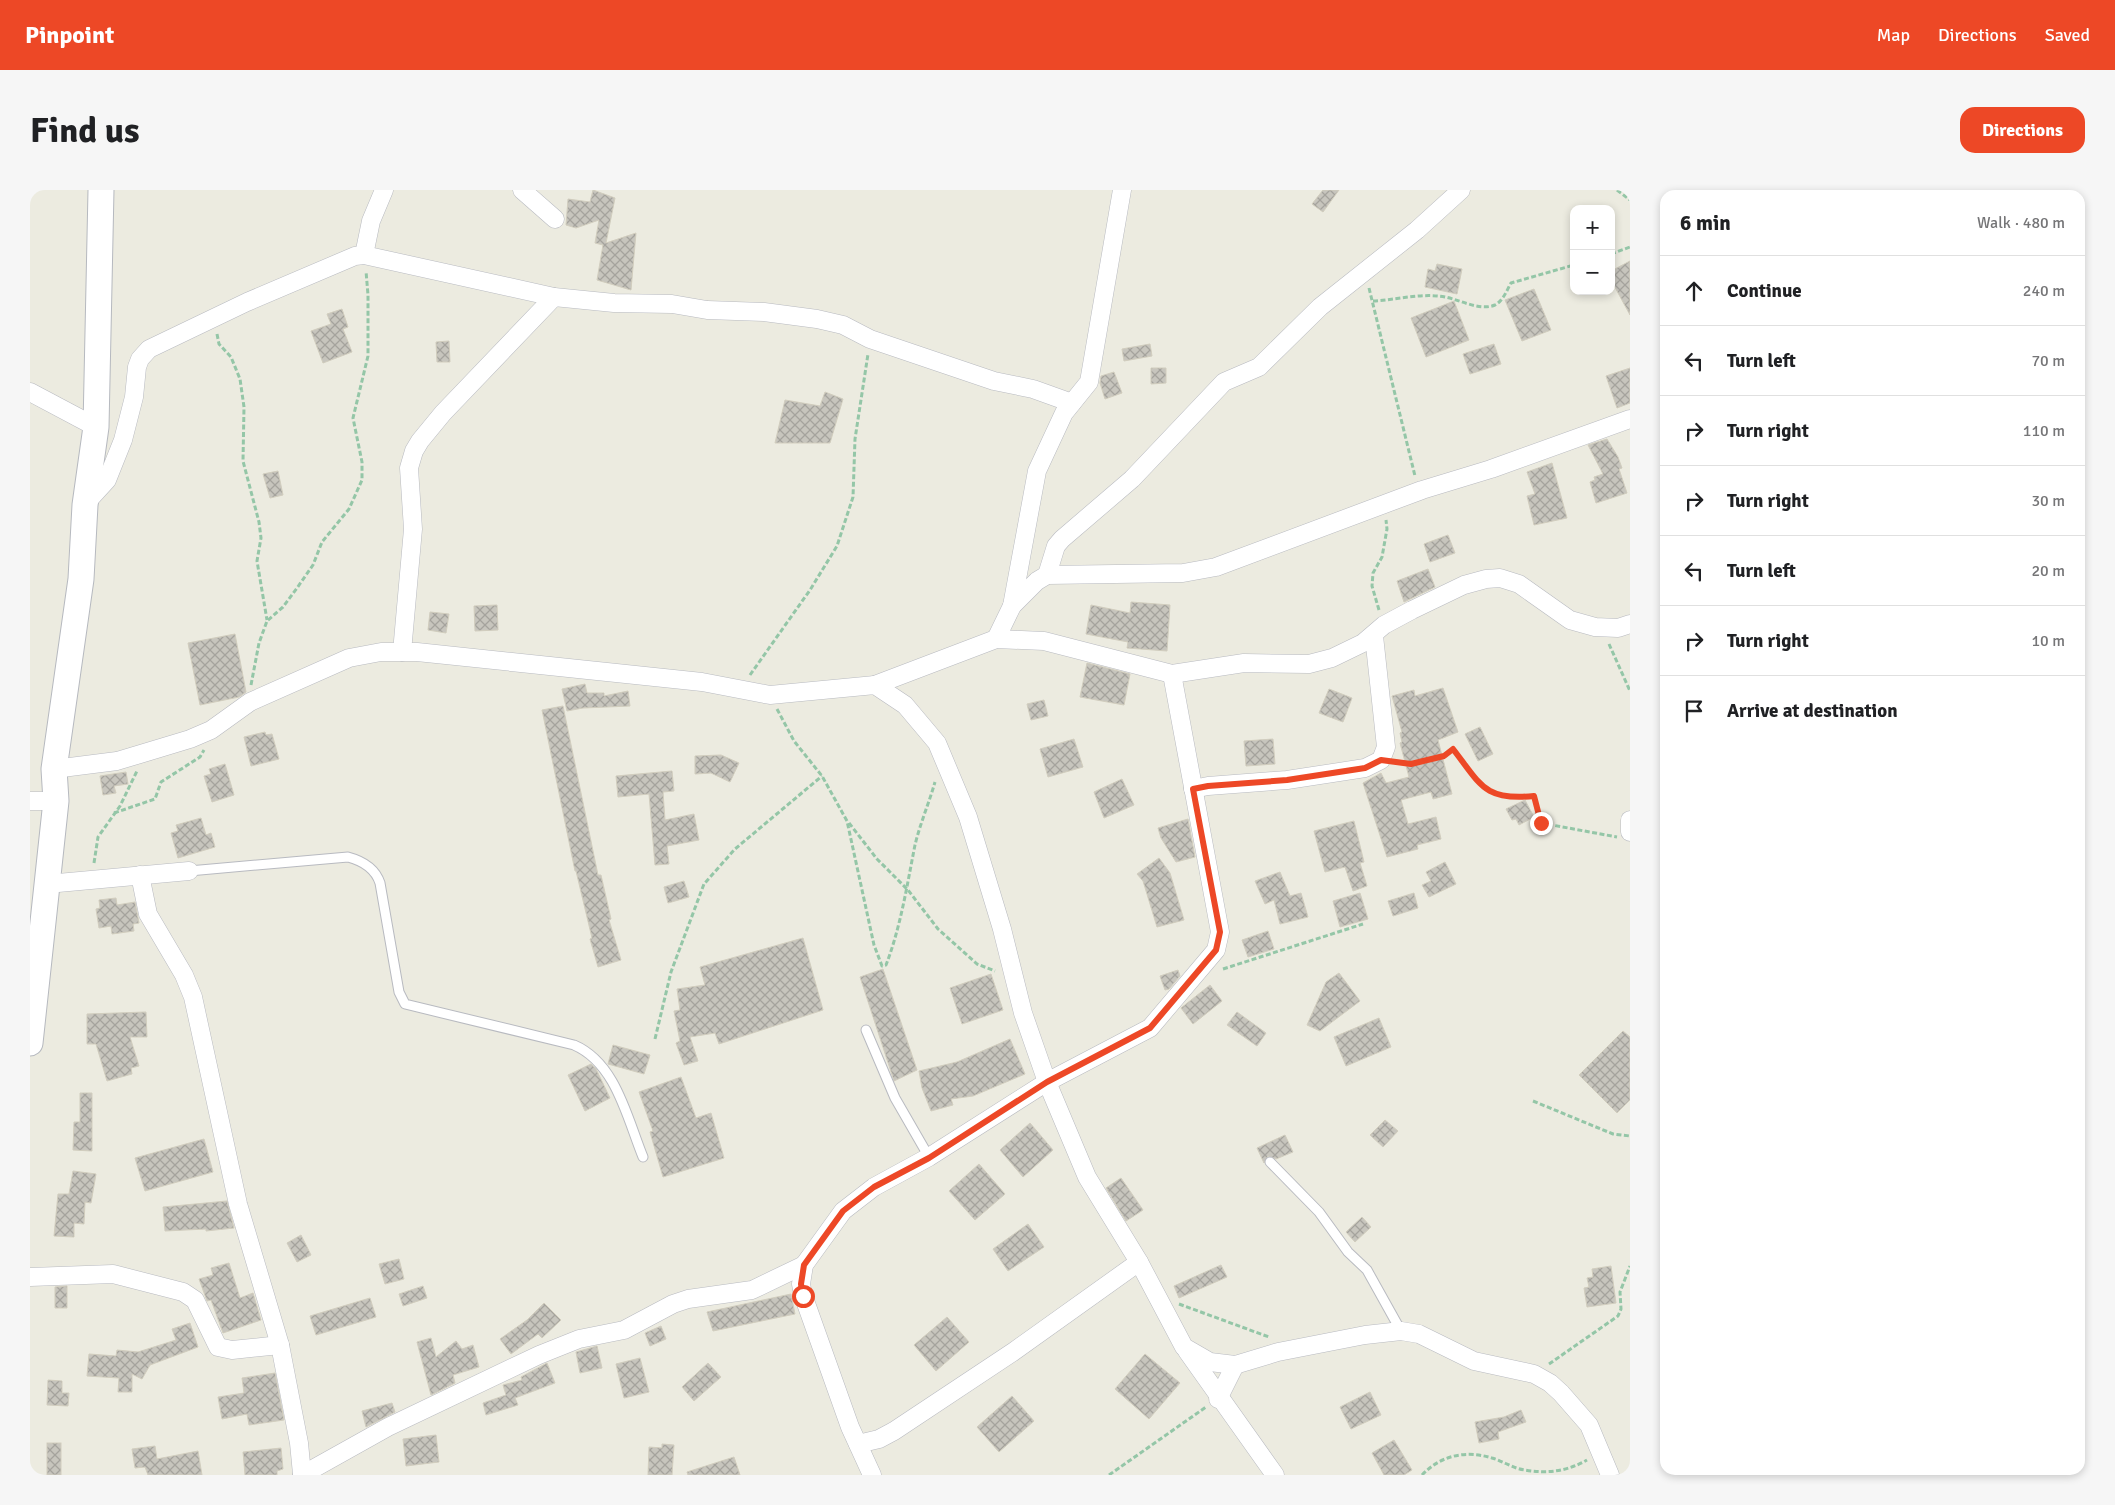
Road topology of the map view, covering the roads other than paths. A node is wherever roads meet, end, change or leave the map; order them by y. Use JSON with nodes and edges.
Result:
{"nodes":[{"id":1,"x":101,"y":190,"type":"edge"},
{"id":2,"x":384,"y":190,"type":"edge"},
{"id":3,"x":522,"y":190,"type":"edge"},
{"id":4,"x":1122,"y":190,"type":"edge"},
{"id":5,"x":1461,"y":190,"type":"edge"},
{"id":6,"x":555,"y":219,"type":"dead end"},
{"id":7,"x":364,"y":255,"type":"junction"},
{"id":8,"x":554,"y":297,"type":"junction"},
{"id":9,"x":30,"y":392,"type":"edge"},
{"id":10,"x":1072,"y":403,"type":"junction"},
{"id":11,"x":1630,"y":419,"type":"edge"},
{"id":12,"x":96,"y":427,"type":"junction"},
{"id":13,"x":85,"y":504,"type":"junction"},
{"id":14,"x":1047,"y":575,"type":"junction"},
{"id":15,"x":1012,"y":606,"type":"junction"},
{"id":16,"x":1630,"y":624,"type":"edge"},
{"id":17,"x":1379,"y":630,"type":"junction"},
{"id":18,"x":996,"y":639,"type":"junction"},
{"id":19,"x":402,"y":652,"type":"junction"},
{"id":20,"x":1172,"y":674,"type":"junction"},
{"id":21,"x":875,"y":685,"type":"junction"},
{"id":22,"x":54,"y":769,"type":"junction"},
{"id":23,"x":1193,"y":789,"type":"junction"},
{"id":24,"x":30,"y":801,"type":"edge"},
{"id":25,"x":56,"y":801,"type":"junction"},
{"id":26,"x":1630,"y":820,"type":"edge"},
{"id":27,"x":1625,"y":835,"type":"edge"},
{"id":28,"x":189,"y":871,"type":"joint"},
{"id":29,"x":140,"y":875,"type":"junction"},
{"id":30,"x":47,"y":884,"type":"junction"},
{"id":31,"x":35,"y":952,"type":"edge"},
{"id":32,"x":866,"y":1030,"type":"dead end"},
{"id":33,"x":30,"y":1043,"type":"edge"},
{"id":34,"x":1047,"y":1082,"type":"junction"},
{"id":35,"x":643,"y":1157,"type":"dead end"},
{"id":36,"x":929,"y":1158,"type":"junction"},
{"id":37,"x":1270,"y":1162,"type":"dead end"},
{"id":38,"x":1139,"y":1262,"type":"junction"},
{"id":39,"x":804,"y":1265,"type":"junction"},
{"id":40,"x":30,"y":1277,"type":"edge"},
{"id":41,"x":1401,"y":1331,"type":"junction"},
{"id":42,"x":280,"y":1345,"type":"junction"},
{"id":43,"x":1184,"y":1347,"type":"junction"},
{"id":44,"x":1235,"y":1365,"type":"junction"},
{"id":45,"x":1218,"y":1398,"type":"junction"},
{"id":46,"x":858,"y":1444,"type":"junction"},
{"id":47,"x":302,"y":1475,"type":"edge"},
{"id":48,"x":872,"y":1475,"type":"edge"},
{"id":49,"x":1275,"y":1475,"type":"edge"},
{"id":50,"x":1610,"y":1475,"type":"edge"}],
"edges":[{"from":1,"to":12,"type":"main road"},
{"from":2,"to":7,"type":"street"},
{"from":3,"to":6,"type":"street"},
{"from":4,"to":10,"type":"street"},
{"from":5,"to":14,"type":"street"},
{"from":7,"to":8,"type":"street"},
{"from":7,"to":13,"type":"street"},
{"from":8,"to":10,"type":"street"},
{"from":8,"to":19,"type":"street"},
{"from":9,"to":12,"type":"street"},
{"from":10,"to":15,"type":"street"},
{"from":11,"to":14,"type":"street"},
{"from":12,"to":13,"type":"main road"},
{"from":13,"to":22,"type":"main road"},
{"from":14,"to":15,"type":"street"},
{"from":15,"to":18,"type":"street"},
{"from":16,"to":17,"type":"street"},
{"from":17,"to":20,"type":"street"},
{"from":17,"to":23,"type":"street"},
{"from":18,"to":20,"type":"street"},
{"from":18,"to":21,"type":"street"},
{"from":19,"to":21,"type":"street"},
{"from":19,"to":22,"type":"street"},
{"from":20,"to":23,"type":"street"},
{"from":21,"to":34,"type":"street"},
{"from":22,"to":25,"type":"main road"},
{"from":23,"to":34,"type":"street"},
{"from":24,"to":25,"type":"street"},
{"from":25,"to":30,"type":"main road"},
{"from":26,"to":27,"type":"street"},
{"from":28,"to":29,"type":"street"},
{"from":28,"to":35,"type":"lane"},
{"from":29,"to":30,"type":"street"},
{"from":29,"to":42,"type":"street"},
{"from":30,"to":31,"type":"main road"},
{"from":31,"to":33,"type":"main road"},
{"from":32,"to":36,"type":"lane"},
{"from":34,"to":36,"type":"street"},
{"from":34,"to":38,"type":"street"},
{"from":36,"to":39,"type":"street"},
{"from":37,"to":41,"type":"lane"},
{"from":38,"to":43,"type":"street"},
{"from":38,"to":46,"type":"street"},
{"from":39,"to":46,"type":"street"},
{"from":39,"to":47,"type":"street"},
{"from":40,"to":42,"type":"street"},
{"from":41,"to":44,"type":"street"},
{"from":41,"to":50,"type":"street"},
{"from":42,"to":47,"type":"street"},
{"from":43,"to":44,"type":"street"},
{"from":43,"to":45,"type":"street"},
{"from":44,"to":45,"type":"street"},
{"from":45,"to":49,"type":"street"},
{"from":46,"to":48,"type":"street"}]}
